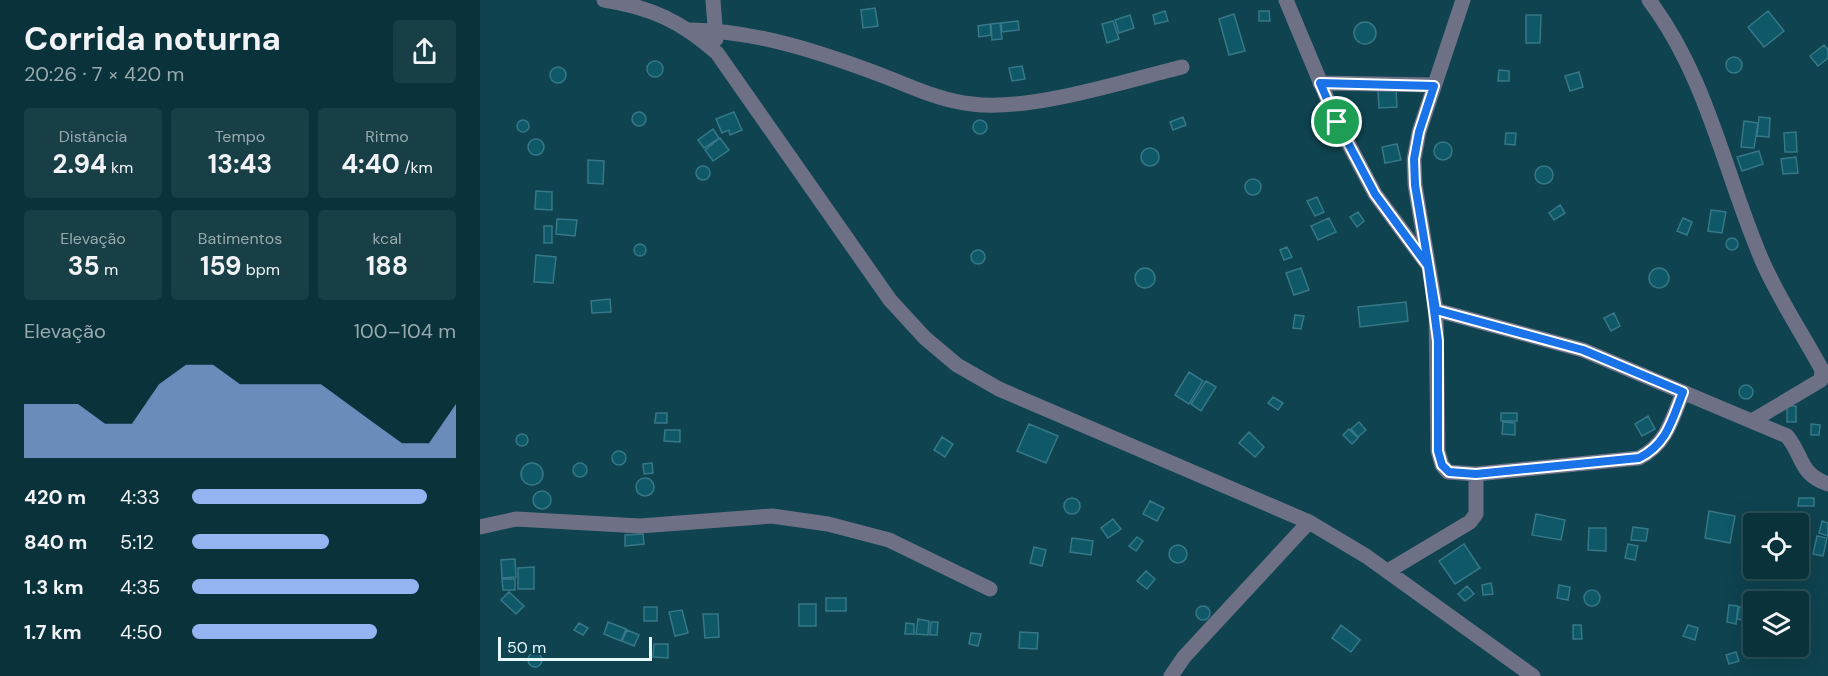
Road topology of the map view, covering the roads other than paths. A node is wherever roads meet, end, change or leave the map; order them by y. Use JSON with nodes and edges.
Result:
{"nodes":[{"id":1,"x":604,"y":0,"type":"edge"},
{"id":2,"x":712,"y":0,"type":"edge"},
{"id":3,"x":1286,"y":0,"type":"edge"},
{"id":4,"x":1462,"y":0,"type":"edge"},
{"id":5,"x":1649,"y":0,"type":"edge"},
{"id":6,"x":691,"y":30,"type":"junction"},
{"id":7,"x":716,"y":30,"type":"junction"},
{"id":8,"x":717,"y":53,"type":"junction"},
{"id":9,"x":1182,"y":67,"type":"dead end"},
{"id":10,"x":1320,"y":83,"type":"junction"},
{"id":11,"x":1434,"y":86,"type":"junction"},
{"id":12,"x":1428,"y":266,"type":"junction"},
{"id":13,"x":1436,"y":310,"type":"junction"},
{"id":14,"x":1683,"y":392,"type":"junction"},
{"id":15,"x":1752,"y":421,"type":"junction"},
{"id":16,"x":1476,"y":474,"type":"junction"},
{"id":17,"x":1828,"y":484,"type":"edge"},
{"id":18,"x":1309,"y":522,"type":"junction"},
{"id":19,"x":480,"y":527,"type":"edge"},
{"id":20,"x":1388,"y":571,"type":"junction"},
{"id":21,"x":990,"y":589,"type":"dead end"},
{"id":22,"x":1171,"y":676,"type":"edge"},
{"id":23,"x":1533,"y":676,"type":"edge"}],
"edges":[{"from":1,"to":6,"type":"street"},
{"from":2,"to":7,"type":"street"},
{"from":3,"to":10,"type":"street"},
{"from":4,"to":11,"type":"street"},
{"from":5,"to":15,"type":"street"},
{"from":6,"to":7,"type":"street"},
{"from":6,"to":8,"type":"street"},
{"from":7,"to":8,"type":"street"},
{"from":7,"to":9,"type":"street"},
{"from":8,"to":18,"type":"street"},
{"from":10,"to":11,"type":"street"},
{"from":10,"to":12,"type":"street"},
{"from":11,"to":12,"type":"street"},
{"from":12,"to":13,"type":"street"},
{"from":13,"to":14,"type":"street"},
{"from":13,"to":16,"type":"street"},
{"from":14,"to":15,"type":"street"},
{"from":14,"to":16,"type":"street"},
{"from":15,"to":17,"type":"street"},
{"from":16,"to":20,"type":"street"},
{"from":18,"to":20,"type":"street"},
{"from":18,"to":22,"type":"street"},
{"from":19,"to":21,"type":"street"},
{"from":20,"to":23,"type":"street"}]}
